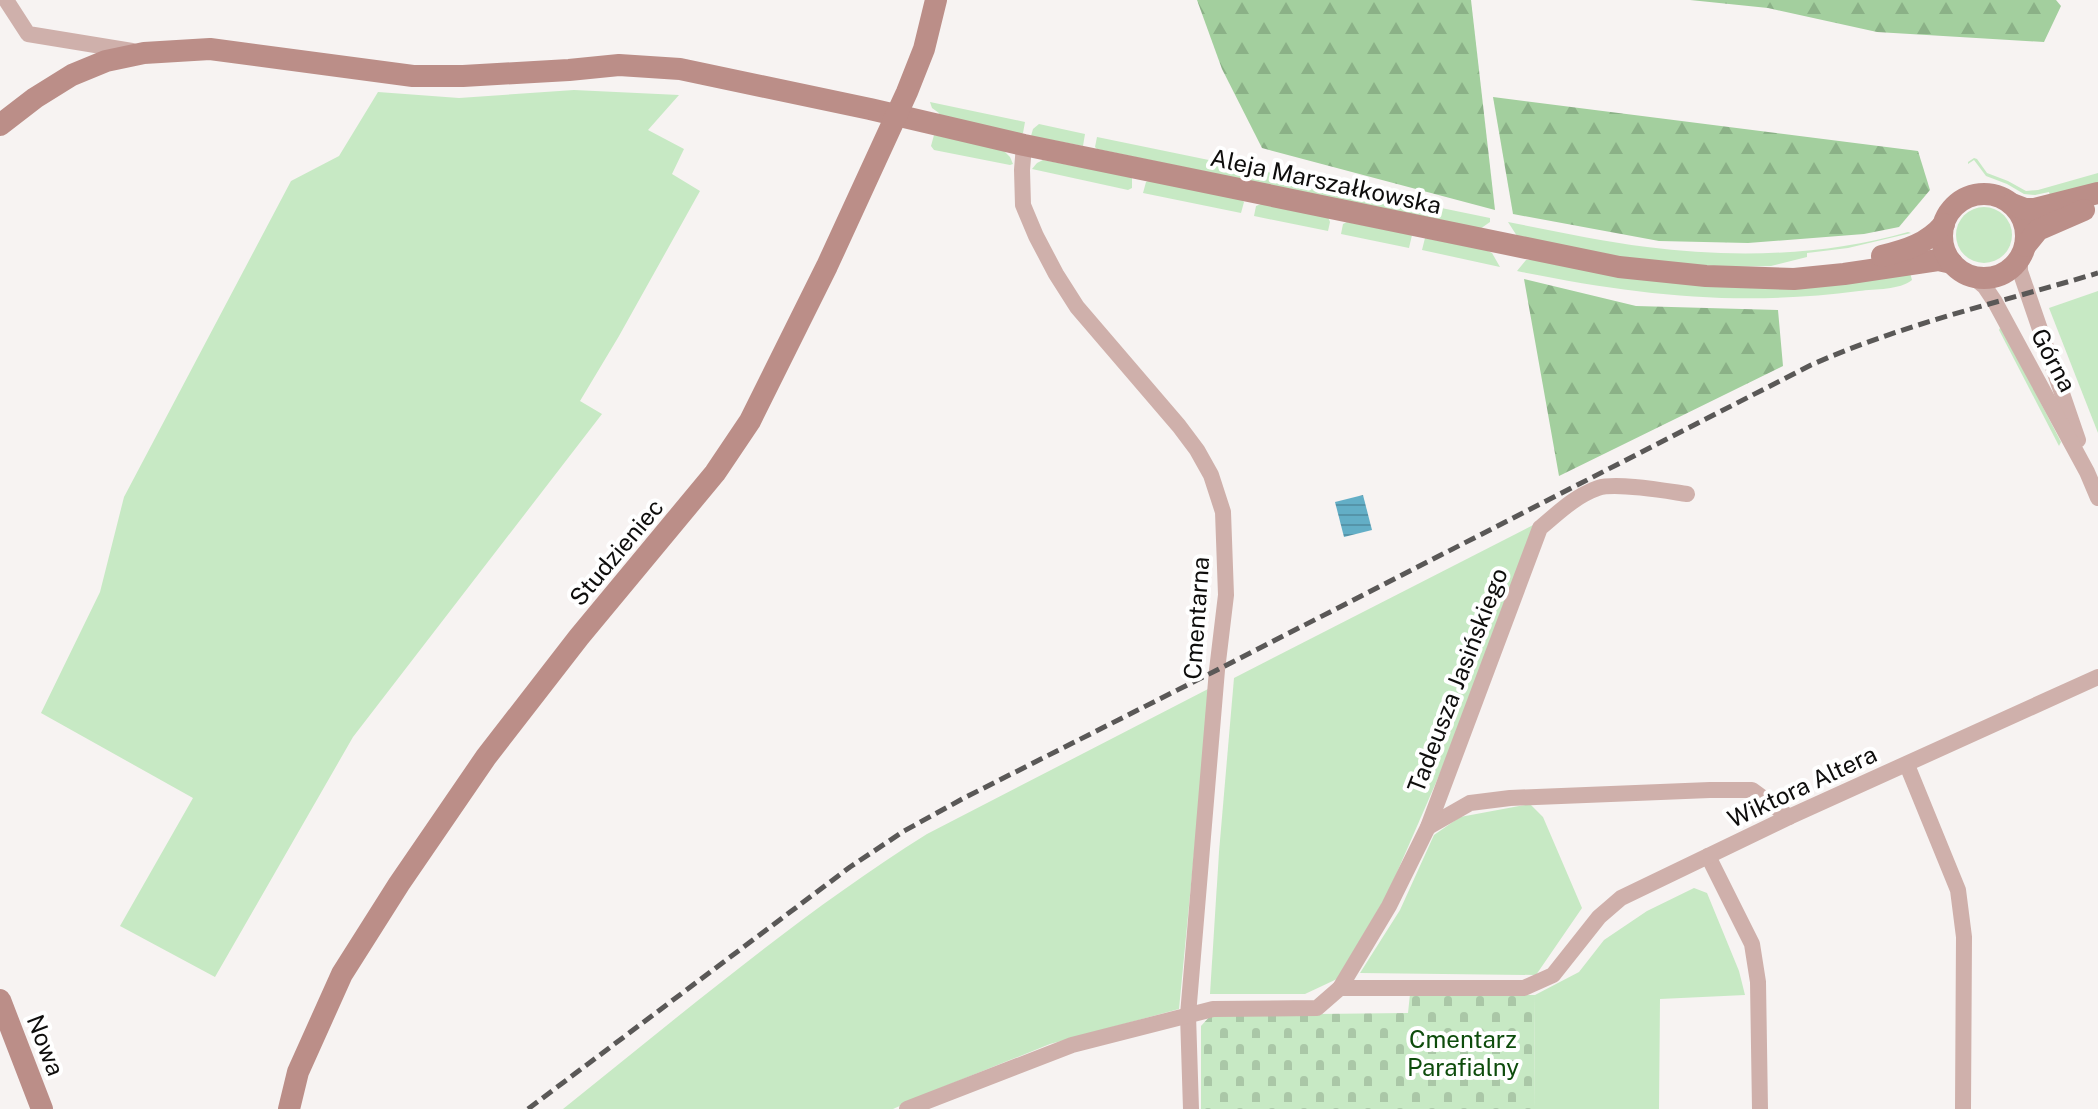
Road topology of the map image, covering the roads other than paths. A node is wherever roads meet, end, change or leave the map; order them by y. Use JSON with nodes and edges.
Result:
{"nodes":[{"id":1,"x":6,"y":0,"type":"edge"},
{"id":2,"x":936,"y":0,"type":"edge"},
{"id":3,"x":144,"y":53,"type":"junction"},
{"id":4,"x":895,"y":116,"type":"junction"},
{"id":5,"x":0,"y":125,"type":"edge"},
{"id":6,"x":1024,"y":145,"type":"junction"},
{"id":7,"x":2098,"y":193,"type":"edge"},
{"id":8,"x":2012,"y":204,"type":"junction"},
{"id":9,"x":2098,"y":205,"type":"edge"},
{"id":10,"x":1944,"y":224,"type":"junction"},
{"id":11,"x":2023,"y":252,"type":"junction"},
{"id":12,"x":1952,"y":263,"type":"junction"},
{"id":13,"x":1972,"y":276,"type":"junction"},
{"id":14,"x":1750,"y":277,"type":"junction"},
{"id":15,"x":2087,"y":472,"type":"junction"},
{"id":16,"x":1687,"y":494,"type":"dead end"},
{"id":17,"x":2098,"y":498,"type":"edge"},
{"id":18,"x":2098,"y":677,"type":"edge"},
{"id":19,"x":1907,"y":765,"type":"junction"},
{"id":20,"x":1789,"y":817,"type":"junction"},
{"id":21,"x":1428,"y":827,"type":"junction"},
{"id":22,"x":1708,"y":856,"type":"junction"},
{"id":23,"x":1340,"y":988,"type":"junction"},
{"id":24,"x":0,"y":1000,"type":"edge"},
{"id":25,"x":1188,"y":1015,"type":"junction"},
{"id":26,"x":42,"y":1109,"type":"edge"},
{"id":27,"x":289,"y":1109,"type":"edge"},
{"id":28,"x":907,"y":1109,"type":"edge"},
{"id":29,"x":1191,"y":1109,"type":"edge"},
{"id":30,"x":1760,"y":1109,"type":"edge"},
{"id":31,"x":1963,"y":1109,"type":"edge"}],
"edges":[{"from":1,"to":3,"type":"street"},
{"from":2,"to":4,"type":"main road","name":"Studzieniec"},
{"from":3,"to":4,"type":"main road","name":"Aleja Marszałkowska"},
{"from":3,"to":5,"type":"main road","name":"Aleja Marszałkowska"},
{"from":4,"to":6,"type":"main road","name":"Aleja Marszałkowska"},
{"from":4,"to":27,"type":"main road","name":"Studzieniec"},
{"from":6,"to":14,"type":"main road","name":"Aleja Marszałkowska"},
{"from":6,"to":25,"type":"street","name":"Cmentarna"},
{"from":7,"to":8,"type":"main road"},
{"from":8,"to":10,"type":"main road"},
{"from":8,"to":11,"type":"main road"},
{"from":9,"to":11,"type":"main road"},
{"from":10,"to":12,"type":"main road"},
{"from":10,"to":14,"type":"main road","name":"Aleja Marszałkowska"},
{"from":11,"to":13,"type":"main road"},
{"from":11,"to":15,"type":"street","name":"Górna"},
{"from":12,"to":13,"type":"main road"},
{"from":12,"to":14,"type":"main road","name":"Aleja Marszałkowska"},
{"from":13,"to":15,"type":"street","name":"Górna"},
{"from":15,"to":17,"type":"street","name":"Górna"},
{"from":16,"to":21,"type":"street","name":"Tadeusza Jasińskiego"},
{"from":18,"to":19,"type":"street","name":"Wiktora Altera"},
{"from":19,"to":20,"type":"street","name":"Wiktora Altera"},
{"from":19,"to":31,"type":"street"},
{"from":20,"to":21,"type":"street"},
{"from":20,"to":22,"type":"street","name":"Wiktora Altera"},
{"from":21,"to":23,"type":"street","name":"Tadeusza Jasińskiego"},
{"from":22,"to":23,"type":"street","name":"Wiktora Altera"},
{"from":22,"to":30,"type":"street"},
{"from":23,"to":25,"type":"street"},
{"from":24,"to":26,"type":"main road","name":"Nowa"},
{"from":25,"to":28,"type":"street"},
{"from":25,"to":29,"type":"street","name":"Cmentarna"}]}
